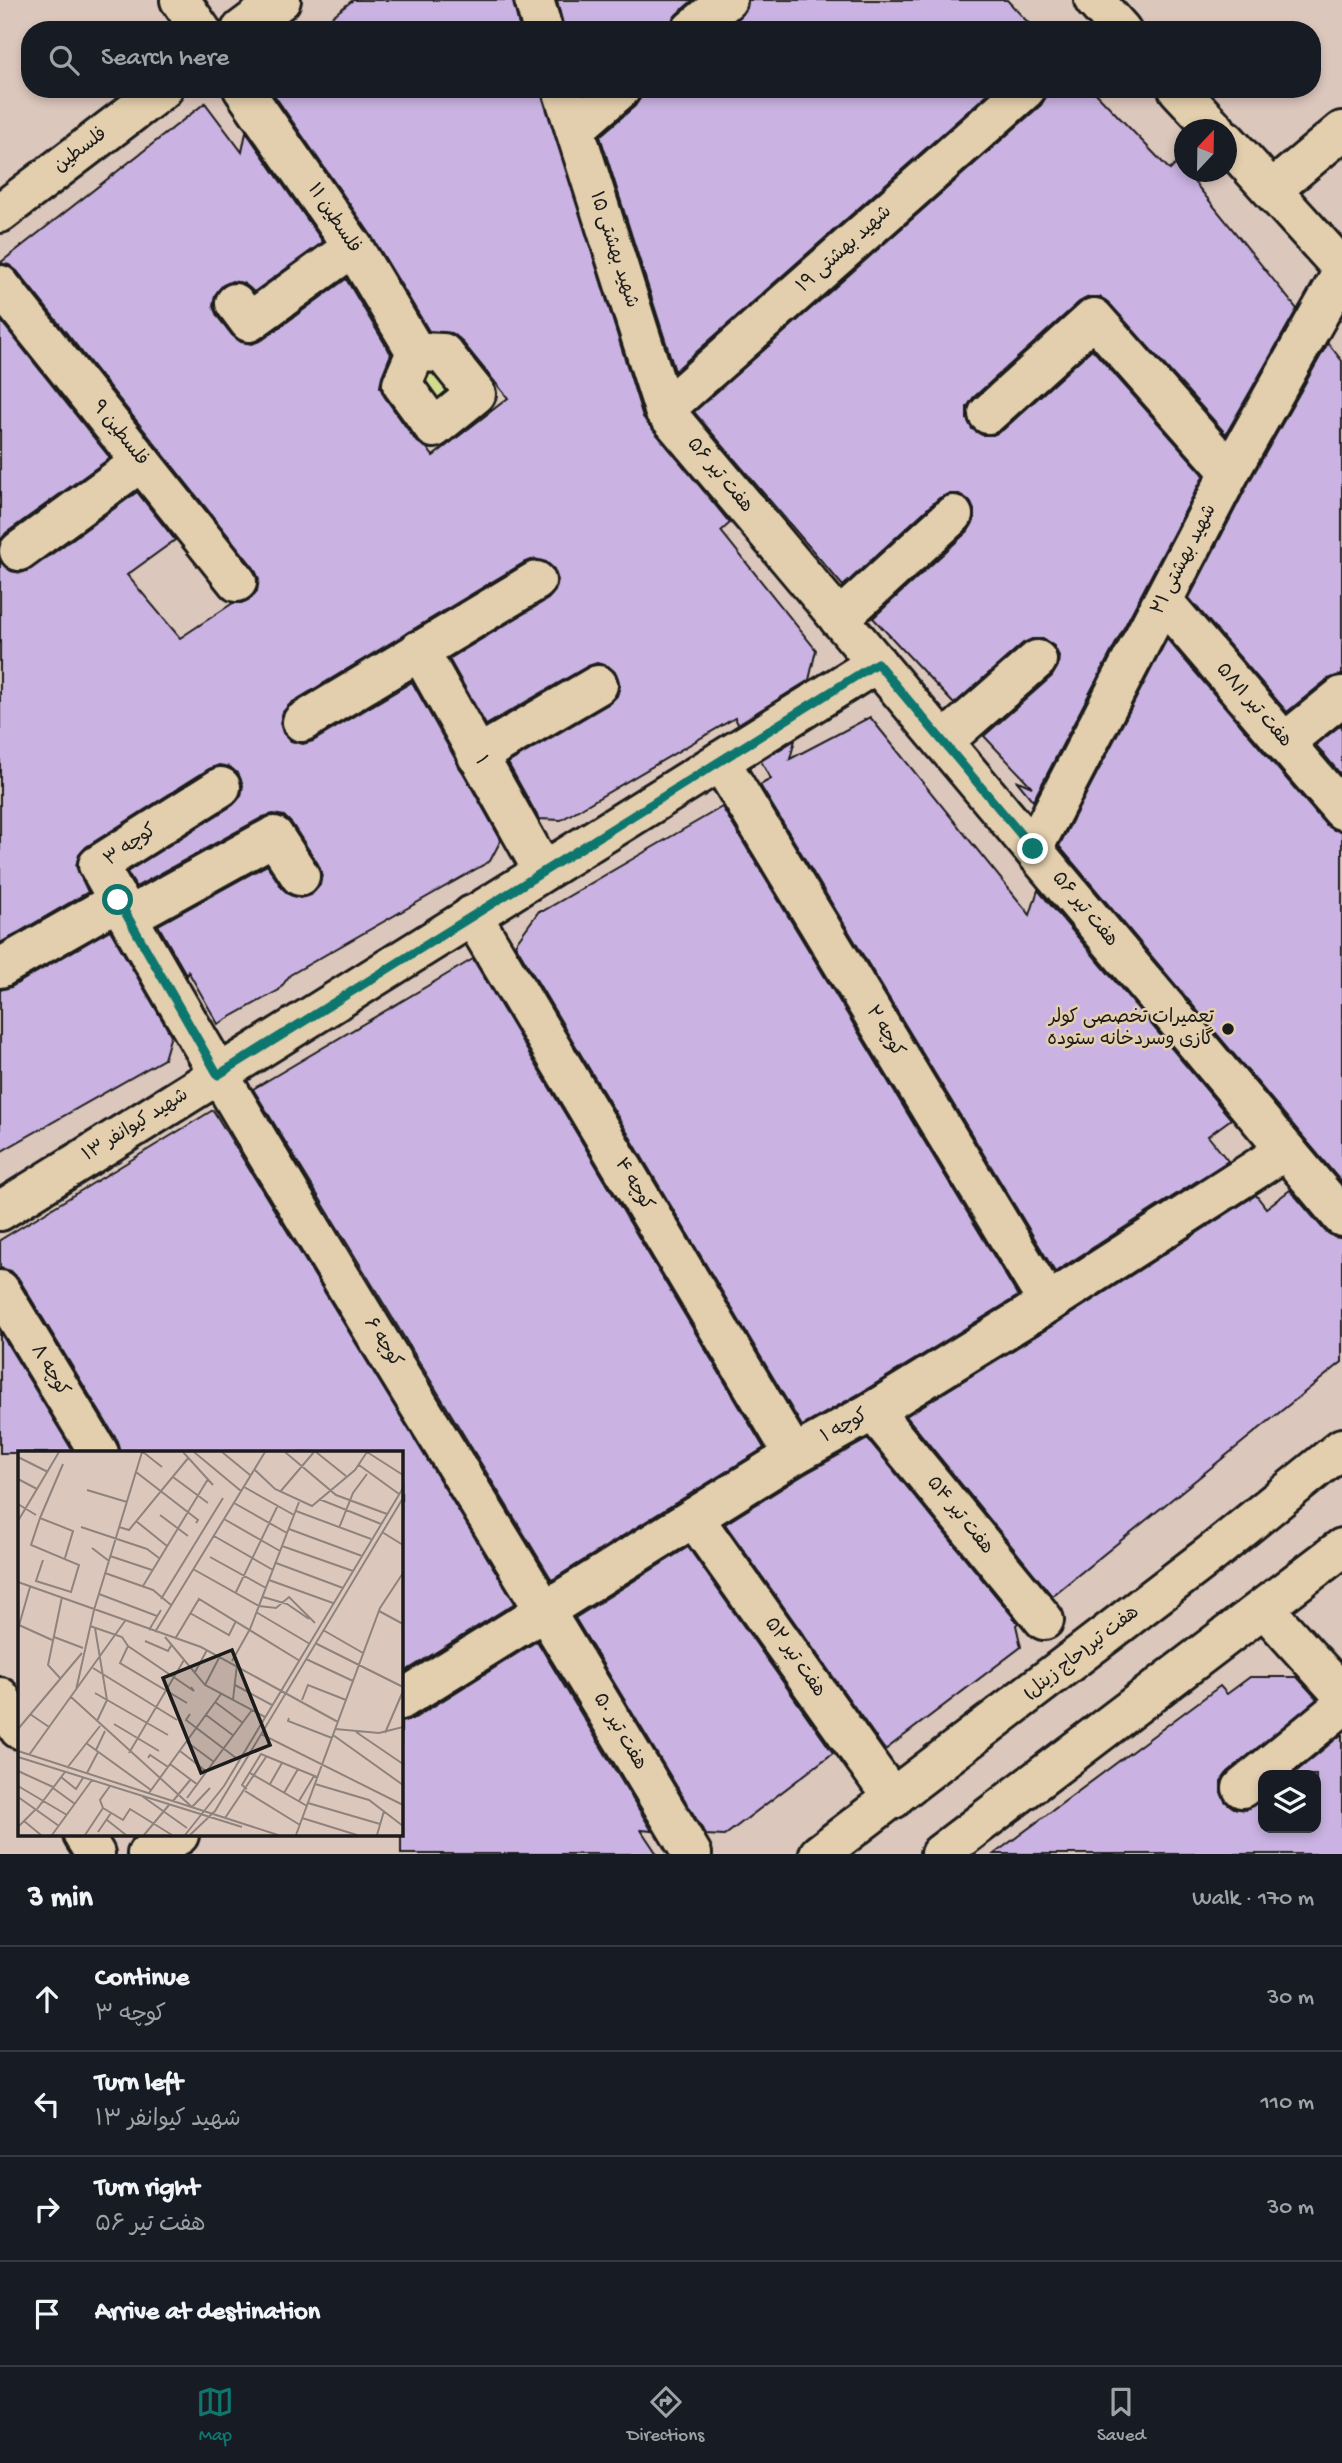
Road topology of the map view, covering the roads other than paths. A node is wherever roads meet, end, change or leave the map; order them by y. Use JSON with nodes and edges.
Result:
{"nodes":[{"id":1,"x":180,"y":0,"type":"edge"},
{"id":2,"x":281,"y":0,"type":"edge"},
{"id":3,"x":534,"y":0,"type":"edge"},
{"id":4,"x":727,"y":0,"type":"edge"},
{"id":5,"x":195,"y":21,"type":"edge"},
{"id":6,"x":253,"y":21,"type":"edge"},
{"id":7,"x":540,"y":21,"type":"edge"},
{"id":8,"x":702,"y":21,"type":"edge"},
{"id":9,"x":151,"y":98,"type":"edge"},
{"id":10,"x":249,"y":98,"type":"edge"},
{"id":11,"x":565,"y":98,"type":"edge"},
{"id":12,"x":611,"y":98,"type":"edge"},
{"id":13,"x":1016,"y":98,"type":"edge"},
{"id":14,"x":1186,"y":98,"type":"edge"},
{"id":15,"x":1206,"y":119,"type":"edge"},
{"id":16,"x":575,"y":129,"type":"junction"},
{"id":17,"x":1342,"y":131,"type":"edge"},
{"id":18,"x":1237,"y":151,"type":"edge"},
{"id":19,"x":1273,"y":189,"type":"junction"},
{"id":20,"x":0,"y":213,"type":"edge"},
{"id":21,"x":353,"y":247,"type":"junction"},
{"id":22,"x":1342,"y":268,"type":"edge"},
{"id":23,"x":1342,"y":273,"type":"edge"},
{"id":24,"x":0,"y":285,"type":"edge"},
{"id":25,"x":235,"y":303,"type":"dead end"},
{"id":26,"x":416,"y":352,"type":"dead end"},
{"id":27,"x":664,"y":410,"type":"junction"},
{"id":28,"x":988,"y":414,"type":"dead end"},
{"id":29,"x":141,"y":462,"type":"junction"},
{"id":30,"x":1230,"y":472,"type":"junction"},
{"id":31,"x":953,"y":515,"type":"dead end"},
{"id":32,"x":19,"y":551,"type":"dead end"},
{"id":33,"x":536,"y":581,"type":"dead end"},
{"id":34,"x":237,"y":582,"type":"dead end"},
{"id":35,"x":1164,"y":602,"type":"junction"},
{"id":36,"x":839,"y":619,"type":"junction"},
{"id":37,"x":419,"y":650,"type":"junction"},
{"id":38,"x":1037,"y":660,"type":"dead end"},
{"id":39,"x":877,"y":663,"type":"junction"},
{"id":40,"x":598,"y":685,"type":"dead end"},
{"id":41,"x":1342,"y":696,"type":"edge"},
{"id":42,"x":303,"y":722,"type":"dead end"},
{"id":43,"x":943,"y":742,"type":"junction"},
{"id":44,"x":1285,"y":742,"type":"junction"},
{"id":45,"x":477,"y":755,"type":"junction"},
{"id":46,"x":720,"y":761,"type":"junction"},
{"id":47,"x":221,"y":786,"type":"dead end"},
{"id":48,"x":1342,"y":810,"type":"edge"},
{"id":49,"x":1033,"y":849,"type":"junction"},
{"id":50,"x":543,"y":872,"type":"junction"},
{"id":51,"x":300,"y":876,"type":"dead end"},
{"id":52,"x":123,"y":909,"type":"junction"},
{"id":53,"x":472,"y":915,"type":"junction"},
{"id":54,"x":0,"y":968,"type":"edge"},
{"id":55,"x":218,"y":1075,"type":"junction"},
{"id":56,"x":1286,"y":1150,"type":"junction"},
{"id":57,"x":0,"y":1211,"type":"edge"},
{"id":58,"x":1342,"y":1217,"type":"edge"},
{"id":59,"x":0,"y":1290,"type":"edge"},
{"id":60,"x":1048,"y":1303,"type":"junction"},
{"id":61,"x":873,"y":1411,"type":"junction"},
{"id":62,"x":1342,"y":1448,"type":"edge"},
{"id":63,"x":98,"y":1451,"type":"edge"},
{"id":64,"x":794,"y":1455,"type":"junction"},
{"id":65,"x":694,"y":1518,"type":"junction"},
{"id":66,"x":1342,"y":1548,"type":"edge"},
{"id":67,"x":1265,"y":1609,"type":"junction"},
{"id":68,"x":547,"y":1610,"type":"junction"},
{"id":69,"x":1044,"y":1620,"type":"dead end"},
{"id":70,"x":1342,"y":1694,"type":"edge"},
{"id":71,"x":0,"y":1697,"type":"edge"},
{"id":72,"x":402,"y":1699,"type":"edge"},
{"id":73,"x":1342,"y":1706,"type":"edge"},
{"id":74,"x":18,"y":1727,"type":"edge"},
{"id":75,"x":1242,"y":1788,"type":"dead end"},
{"id":76,"x":893,"y":1799,"type":"junction"},
{"id":77,"x":84,"y":1836,"type":"edge"},
{"id":78,"x":177,"y":1836,"type":"edge"},
{"id":79,"x":95,"y":1854,"type":"edge"},
{"id":80,"x":147,"y":1854,"type":"edge"},
{"id":81,"x":692,"y":1854,"type":"edge"},
{"id":82,"x":819,"y":1854,"type":"edge"},
{"id":83,"x":940,"y":1854,"type":"edge"}],
"edges":[{"from":1,"to":5,"type":"street"},
{"from":2,"to":6,"type":"street"},
{"from":3,"to":7,"type":"street"},
{"from":4,"to":8,"type":"street"},
{"from":9,"to":20,"type":"street","name":"فلسطین"},
{"from":10,"to":21,"type":"street","name":"فلسطین ۱۱"},
{"from":11,"to":16,"type":"street","name":"شهید بهشتی ۱۵"},
{"from":12,"to":16,"type":"street"},
{"from":13,"to":27,"type":"street","name":"شهید بهشتی ۱۹"},
{"from":14,"to":15,"type":"street"},
{"from":16,"to":27,"type":"street","name":"شهید بهشتی ۱۵"},
{"from":17,"to":19,"type":"street"},
{"from":18,"to":19,"type":"street"},
{"from":19,"to":22,"type":"street"},
{"from":21,"to":25,"type":"street"},
{"from":21,"to":26,"type":"street","name":"فلسطین ۱۱"},
{"from":23,"to":30,"type":"street","name":"شهید بهشتی ۲۱"},
{"from":24,"to":29,"type":"street","name":"فلسطین ۹"},
{"from":27,"to":36,"type":"street","name":"هفت تیر ۵۶"},
{"from":28,"to":30,"type":"street"},
{"from":29,"to":32,"type":"street"},
{"from":29,"to":34,"type":"street","name":"فلسطین ۹"},
{"from":30,"to":35,"type":"street","name":"شهید بهشتی ۲۱"},
{"from":31,"to":36,"type":"street"},
{"from":33,"to":37,"type":"street"},
{"from":35,"to":44,"type":"street","name":"هفت تیر ۵۸/۱"},
{"from":35,"to":49,"type":"street","name":"شهید بهشتی ۲۱"},
{"from":36,"to":39,"type":"street","name":"هفت تیر ۵۶"},
{"from":37,"to":42,"type":"street"},
{"from":37,"to":45,"type":"street","name":"۱"},
{"from":38,"to":43,"type":"street"},
{"from":39,"to":43,"type":"street","name":"هفت تیر ۵۶"},
{"from":39,"to":46,"type":"street","name":"شهید کیوانفر ۱۳"},
{"from":40,"to":45,"type":"street"},
{"from":41,"to":44,"type":"street"},
{"from":43,"to":49,"type":"street","name":"هفت تیر ۵۶"},
{"from":44,"to":48,"type":"street","name":"هفت تیر ۵۸/۱"},
{"from":45,"to":50,"type":"street","name":"۱"},
{"from":46,"to":50,"type":"street","name":"شهید کیوانفر ۱۳"},
{"from":46,"to":60,"type":"street","name":"کوچه ۲"},
{"from":47,"to":52,"type":"street","name":"کوچه ۳"},
{"from":49,"to":56,"type":"street","name":"هفت تیر ۵۶"},
{"from":50,"to":53,"type":"street","name":"شهید کیوانفر ۱۳"},
{"from":51,"to":52,"type":"street"},
{"from":52,"to":54,"type":"street"},
{"from":52,"to":55,"type":"street","name":"کوچه ۳"},
{"from":53,"to":55,"type":"street","name":"شهید کیوانفر ۱۳"},
{"from":53,"to":64,"type":"street","name":"کوچه ۴"},
{"from":55,"to":57,"type":"street","name":"شهید کیوانفر ۱۳"},
{"from":55,"to":68,"type":"street","name":"کوچه ۶"},
{"from":56,"to":58,"type":"street","name":"هفت تیر ۵۶"},
{"from":56,"to":60,"type":"street","name":"کوچه ۱"},
{"from":59,"to":63,"type":"street","name":"کوچه ۸"},
{"from":60,"to":61,"type":"street","name":"کوچه ۱"},
{"from":61,"to":64,"type":"street","name":"کوچه ۱"},
{"from":61,"to":69,"type":"street","name":"هفت تیر ۵۴"},
{"from":62,"to":76,"type":"street","name":"هفت تیر(حاج زینل)"},
{"from":64,"to":65,"type":"street","name":"کوچه ۱"},
{"from":65,"to":68,"type":"street","name":"کوچه ۱"},
{"from":65,"to":76,"type":"street","name":"هفت تیر ۵۲"},
{"from":66,"to":67,"type":"street"},
{"from":67,"to":70,"type":"street"},
{"from":67,"to":83,"type":"street"},
{"from":68,"to":72,"type":"street","name":"کوچه ۱"},
{"from":68,"to":81,"type":"street","name":"هفت تیر ۵۰"},
{"from":71,"to":74,"type":"street"},
{"from":73,"to":75,"type":"street"},
{"from":76,"to":82,"type":"street","name":"هفت تیر(حاج زینل)"},
{"from":77,"to":79,"type":"street"},
{"from":78,"to":80,"type":"street"}]}
